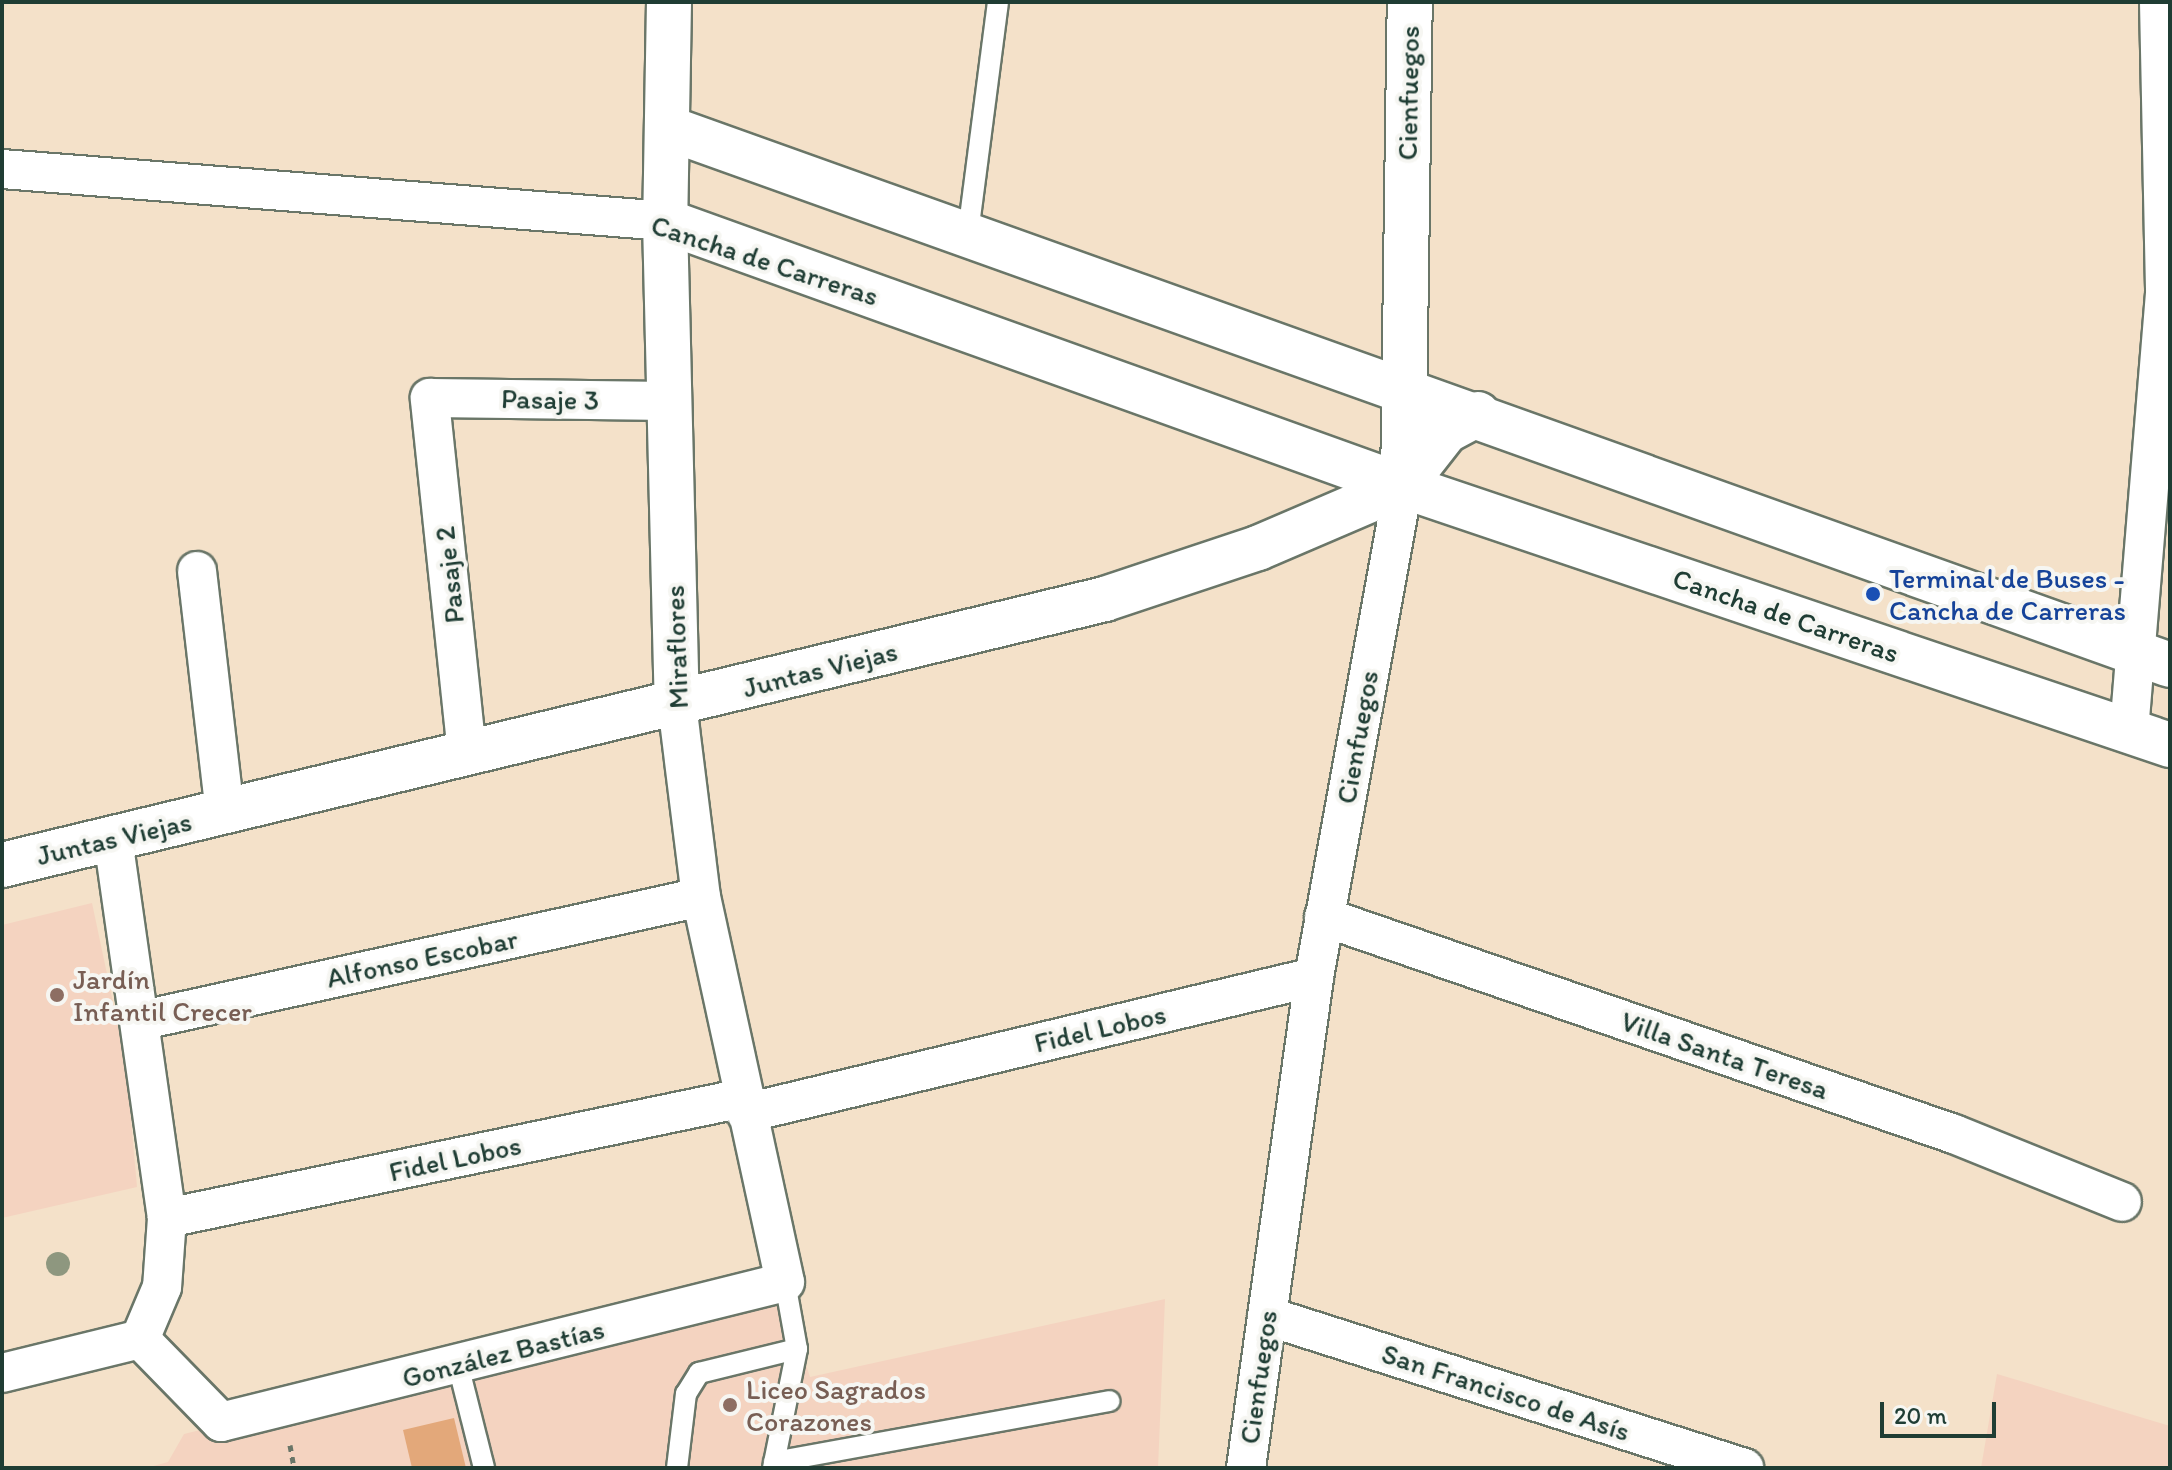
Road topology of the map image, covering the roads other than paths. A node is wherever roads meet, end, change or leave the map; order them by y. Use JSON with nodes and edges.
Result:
{"nodes":[{"id":1,"x":669,"y":2,"type":"edge"},
{"id":2,"x":998,"y":2,"type":"edge"},
{"id":3,"x":1410,"y":2,"type":"edge"},
{"id":4,"x":2159,"y":2,"type":"edge"},
{"id":5,"x":668,"y":128,"type":"junction"},
{"id":6,"x":2,"y":169,"type":"edge"},
{"id":7,"x":665,"y":221,"type":"junction"},
{"id":8,"x":968,"y":233,"type":"junction"},
{"id":9,"x":1401,"y":385,"type":"junction"},
{"id":10,"x":430,"y":398,"type":"joint"},
{"id":11,"x":670,"y":401,"type":"junction"},
{"id":12,"x":1478,"y":414,"type":"junction"},
{"id":13,"x":1403,"y":486,"type":"junction"},
{"id":14,"x":197,"y":571,"type":"dead end"},
{"id":15,"x":2154,"y":660,"type":"edge"},
{"id":16,"x":677,"y":704,"type":"junction"},
{"id":17,"x":2129,"y":731,"type":"junction"},
{"id":18,"x":2170,"y":745,"type":"edge"},
{"id":19,"x":467,"y":753,"type":"junction"},
{"id":20,"x":225,"y":812,"type":"junction"},
{"id":21,"x":113,"y":839,"type":"junction"},
{"id":22,"x":2,"y":865,"type":"edge"},
{"id":23,"x":701,"y":897,"type":"junction"},
{"id":24,"x":1324,"y":917,"type":"junction"},
{"id":25,"x":1314,"y":977,"type":"junction"},
{"id":26,"x":143,"y":1020,"type":"junction"},
{"id":27,"x":744,"y":1105,"type":"junction"},
{"id":28,"x":2122,"y":1202,"type":"dead end"},
{"id":29,"x":167,"y":1218,"type":"junction"},
{"id":30,"x":785,"y":1282,"type":"junction"},
{"id":31,"x":1267,"y":1316,"type":"junction"},
{"id":32,"x":140,"y":1339,"type":"junction"},
{"id":33,"x":797,"y":1349,"type":"junction"},
{"id":34,"x":458,"y":1365,"type":"junction"},
{"id":35,"x":2,"y":1373,"type":"edge"},
{"id":36,"x":1109,"y":1401,"type":"dead end"},
{"id":37,"x":774,"y":1465,"type":"edge"},
{"id":38,"x":484,"y":1468,"type":"edge"},
{"id":39,"x":677,"y":1468,"type":"edge"},
{"id":40,"x":1246,"y":1468,"type":"edge"},
{"id":41,"x":1744,"y":1468,"type":"edge"}],
"edges":[{"from":1,"to":5,"type":"street","name":"Miraflores"},
{"from":2,"to":8,"type":"lane"},
{"from":3,"to":9,"type":"street","name":"Cienfuegos"},
{"from":4,"to":15,"type":"street"},
{"from":5,"to":7,"type":"street","name":"Miraflores"},
{"from":5,"to":8,"type":"street"},
{"from":6,"to":7,"type":"street","name":"Cancha de Carreras"},
{"from":7,"to":11,"type":"street","name":"Miraflores"},
{"from":7,"to":13,"type":"street","name":"Cancha de Carreras"},
{"from":8,"to":9,"type":"street"},
{"from":9,"to":12,"type":"street"},
{"from":9,"to":13,"type":"street","name":"Cienfuegos"},
{"from":10,"to":11,"type":"street","name":"Pasaje 3"},
{"from":10,"to":19,"type":"street","name":"Pasaje 2"},
{"from":11,"to":16,"type":"street","name":"Miraflores"},
{"from":12,"to":13,"type":"street"},
{"from":12,"to":15,"type":"street"},
{"from":13,"to":16,"type":"street","name":"Juntas Viejas"},
{"from":13,"to":17,"type":"street","name":"Cancha de Carreras"},
{"from":13,"to":24,"type":"street","name":"Cienfuegos"},
{"from":14,"to":20,"type":"street","name":"Juntas Viejas"},
{"from":15,"to":17,"type":"street"},
{"from":16,"to":19,"type":"street","name":"Juntas Viejas"},
{"from":16,"to":23,"type":"street","name":"Miraflores"},
{"from":17,"to":18,"type":"street","name":"Cancha de Carreras"},
{"from":19,"to":20,"type":"street","name":"Juntas Viejas"},
{"from":20,"to":21,"type":"street","name":"Juntas Viejas"},
{"from":21,"to":22,"type":"street","name":"Juntas Viejas"},
{"from":21,"to":26,"type":"street"},
{"from":23,"to":26,"type":"street","name":"Alfonso Escobar"},
{"from":23,"to":27,"type":"street","name":"Miraflores"},
{"from":24,"to":25,"type":"street","name":"Cienfuegos"},
{"from":24,"to":28,"type":"street","name":"Villa Santa Teresa"},
{"from":25,"to":27,"type":"street","name":"Fidel Lobos"},
{"from":25,"to":31,"type":"street","name":"Cienfuegos"},
{"from":26,"to":29,"type":"street"},
{"from":27,"to":29,"type":"street","name":"Fidel Lobos"},
{"from":27,"to":30,"type":"street","name":"Miraflores"},
{"from":29,"to":32,"type":"street"},
{"from":30,"to":33,"type":"lane"},
{"from":30,"to":34,"type":"street","name":"González Bastías"},
{"from":31,"to":40,"type":"street","name":"Cienfuegos"},
{"from":31,"to":41,"type":"street","name":"San Francisco de Asís"},
{"from":32,"to":34,"type":"street","name":"González Bastías"},
{"from":32,"to":35,"type":"street"},
{"from":33,"to":37,"type":"lane"},
{"from":33,"to":39,"type":"lane"},
{"from":34,"to":38,"type":"lane"},
{"from":36,"to":37,"type":"lane"}]}
